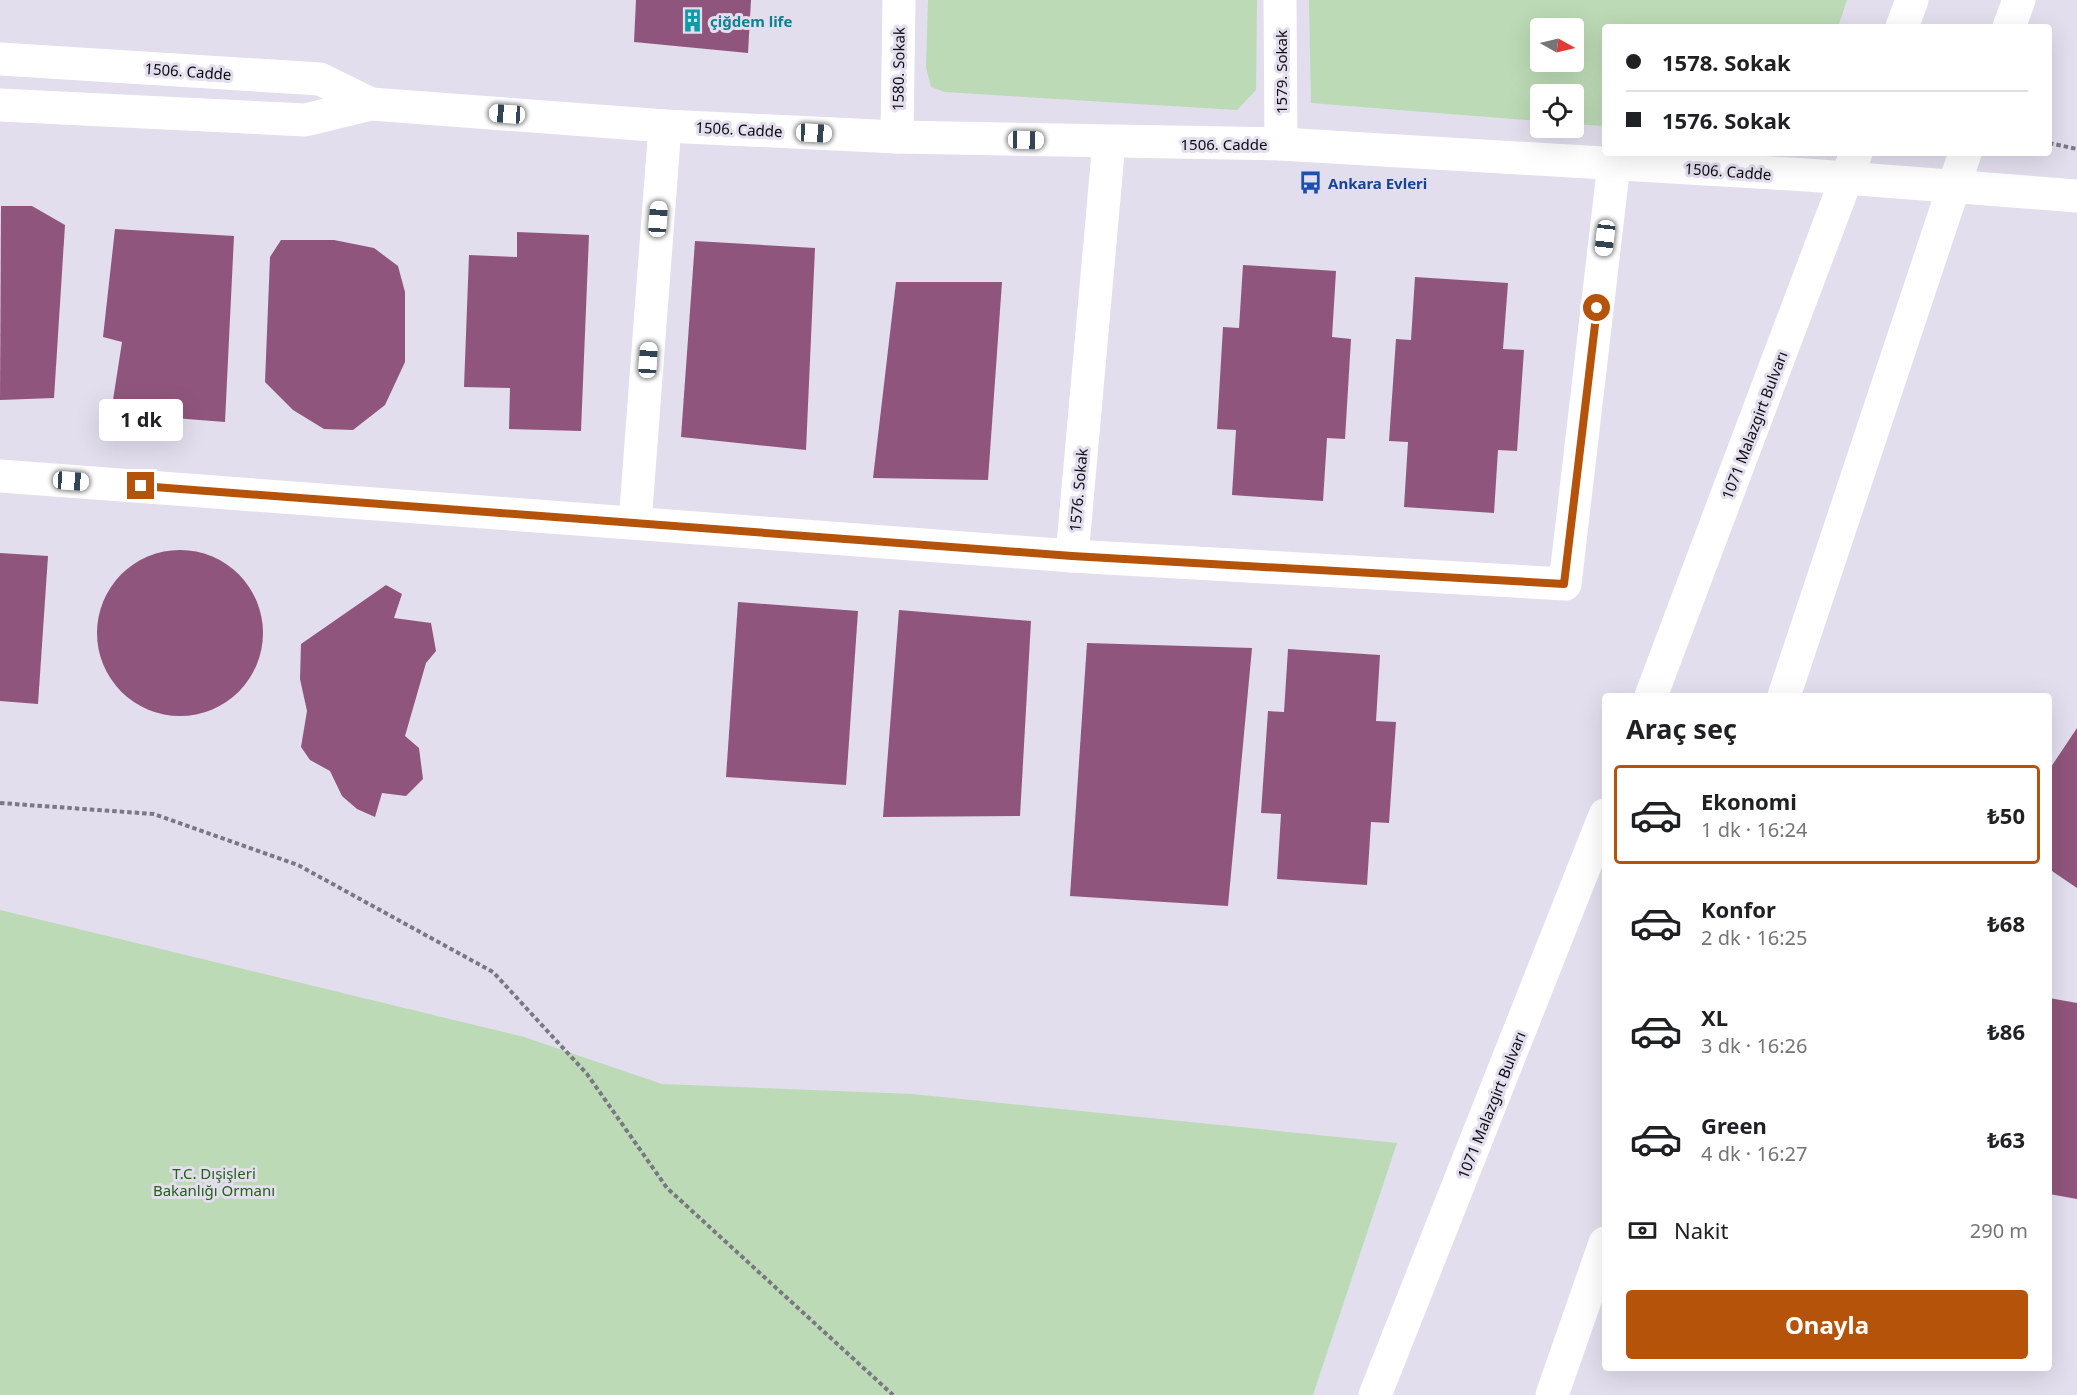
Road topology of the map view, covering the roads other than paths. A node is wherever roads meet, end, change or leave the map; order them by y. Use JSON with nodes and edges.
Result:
{"nodes":[{"id":1,"x":899,"y":0,"type":"edge"},
{"id":2,"x":1280,"y":0,"type":"edge"},
{"id":3,"x":1912,"y":0,"type":"edge"},
{"id":4,"x":2019,"y":0,"type":"edge"},
{"id":5,"x":1903,"y":24,"type":"edge"},
{"id":6,"x":2010,"y":24,"type":"edge"},
{"id":7,"x":0,"y":59,"type":"edge"},
{"id":8,"x":371,"y":104,"type":"junction"},
{"id":9,"x":0,"y":105,"type":"edge"},
{"id":10,"x":665,"y":126,"type":"junction"},
{"id":11,"x":897,"y":137,"type":"junction"},
{"id":12,"x":1109,"y":142,"type":"junction"},
{"id":13,"x":1281,"y":144,"type":"junction"},
{"id":14,"x":1855,"y":156,"type":"edge"},
{"id":15,"x":1964,"y":156,"type":"edge"},
{"id":16,"x":1614,"y":164,"type":"junction"},
{"id":17,"x":2077,"y":196,"type":"edge"},
{"id":18,"x":0,"y":476,"type":"edge"},
{"id":19,"x":635,"y":523,"type":"junction"},
{"id":20,"x":1072,"y":556,"type":"junction"},
{"id":21,"x":1652,"y":693,"type":"edge"},
{"id":22,"x":1785,"y":693,"type":"edge"},
{"id":23,"x":1602,"y":823,"type":"edge"},
{"id":24,"x":1602,"y":1252,"type":"edge"},
{"id":25,"x":1375,"y":1395,"type":"edge"},
{"id":26,"x":1552,"y":1395,"type":"edge"}],
"edges":[{"from":1,"to":11,"type":"street","name":"1580. Sokak"},
{"from":2,"to":13,"type":"street","name":"1579. Sokak"},
{"from":3,"to":5,"type":"street"},
{"from":4,"to":6,"type":"street"},
{"from":7,"to":8,"type":"street","name":"1506. Cadde"},
{"from":8,"to":9,"type":"street","name":"1506. Cadde"},
{"from":8,"to":10,"type":"street","name":"1506. Cadde"},
{"from":10,"to":11,"type":"street","name":"1506. Cadde"},
{"from":10,"to":19,"type":"street"},
{"from":11,"to":12,"type":"street","name":"1506. Cadde"},
{"from":12,"to":13,"type":"street","name":"1506. Cadde"},
{"from":12,"to":20,"type":"street","name":"1576. Sokak"},
{"from":13,"to":16,"type":"street","name":"1506. Cadde"},
{"from":14,"to":21,"type":"street","name":"1071 Malazgirt Bulvarı"},
{"from":15,"to":22,"type":"street"},
{"from":16,"to":17,"type":"street","name":"1506. Cadde"},
{"from":16,"to":20,"type":"street"},
{"from":18,"to":19,"type":"street"},
{"from":19,"to":20,"type":"street"},
{"from":23,"to":25,"type":"street","name":"1071 Malazgirt Bulvarı"},
{"from":24,"to":26,"type":"street"}]}
